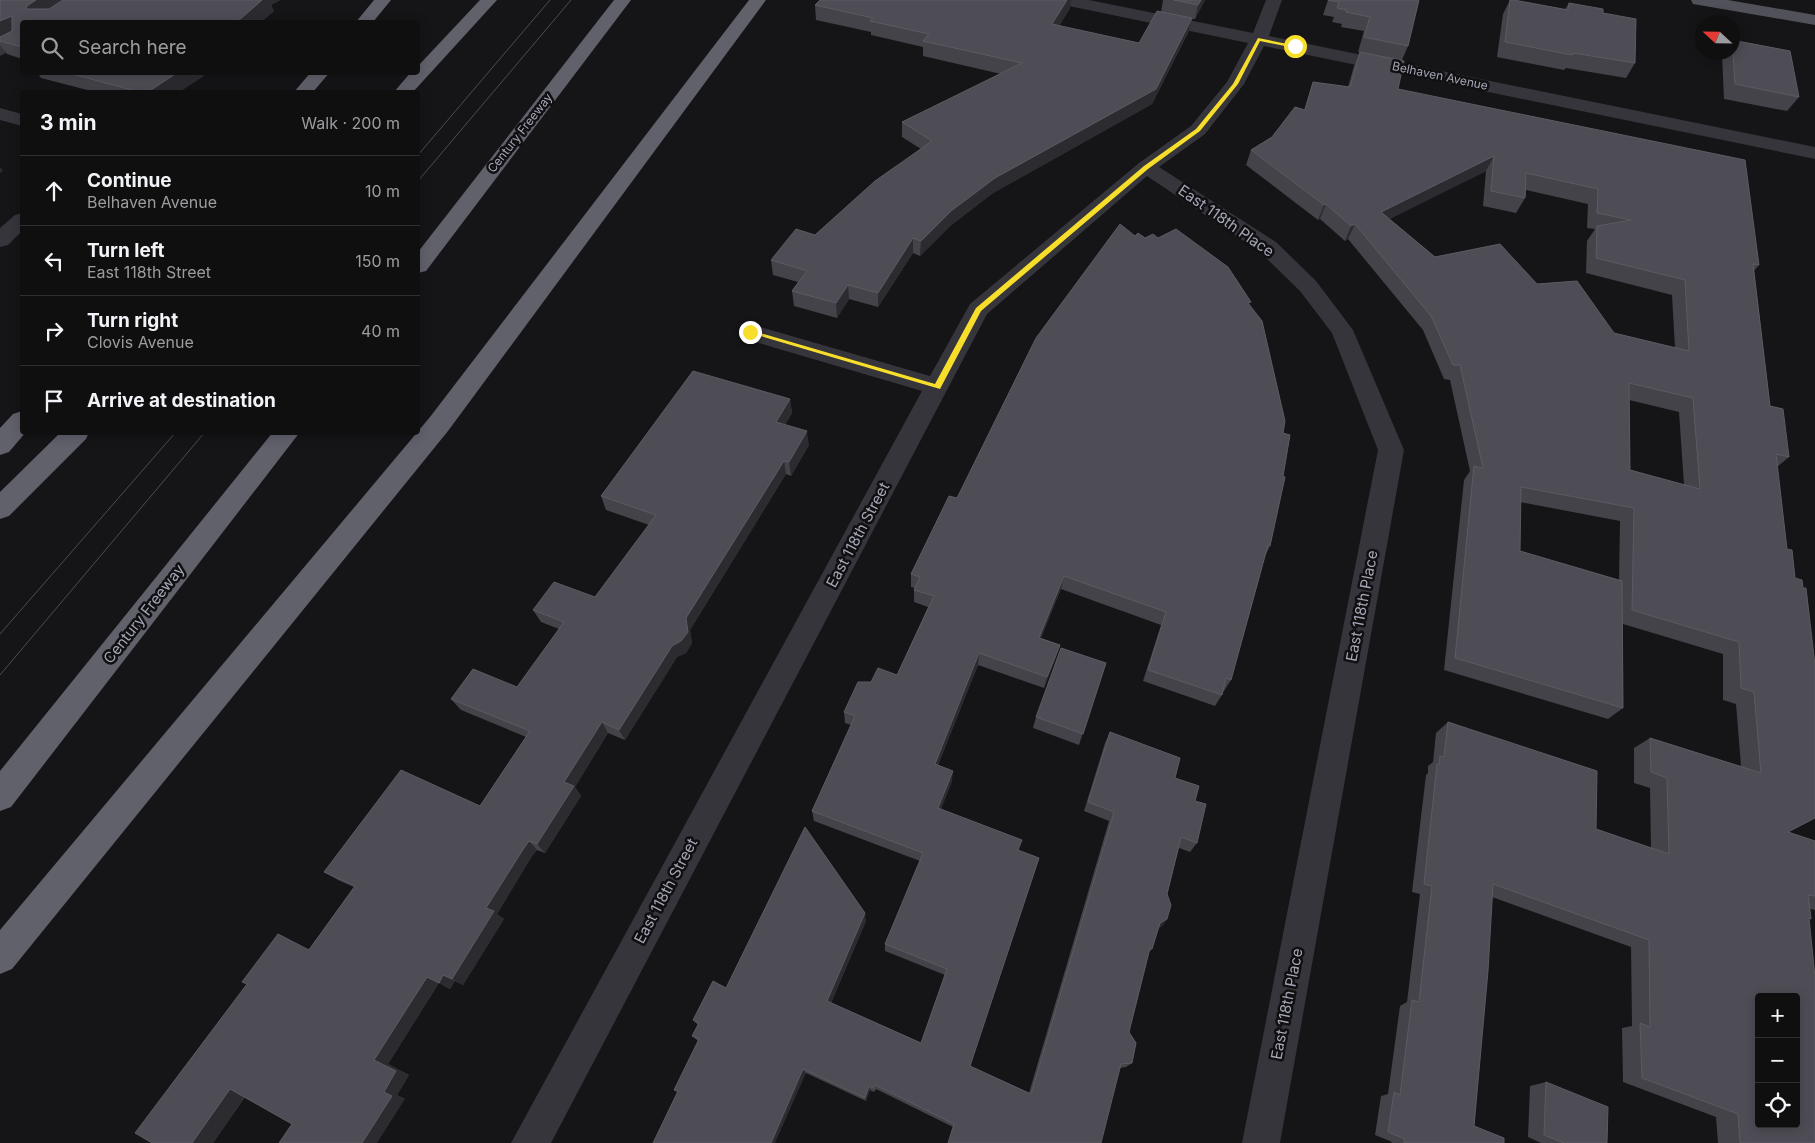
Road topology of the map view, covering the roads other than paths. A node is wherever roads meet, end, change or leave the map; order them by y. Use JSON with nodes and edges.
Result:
{"nodes":[{"id":1,"x":383,"y":0,"type":"edge"},
{"id":2,"x":489,"y":0,"type":"edge"},
{"id":3,"x":623,"y":0,"type":"edge"},
{"id":4,"x":758,"y":0,"type":"edge"},
{"id":5,"x":1064,"y":0,"type":"edge"},
{"id":6,"x":1274,"y":0,"type":"edge"},
{"id":7,"x":1699,"y":0,"type":"edge"},
{"id":8,"x":366,"y":20,"type":"edge"},
{"id":9,"x":1815,"y":20,"type":"edge"},
{"id":10,"x":20,"y":38,"type":"edge"},
{"id":11,"x":1258,"y":39,"type":"junction"},
{"id":12,"x":0,"y":51,"type":"edge"},
{"id":13,"x":420,"y":74,"type":"edge"},
{"id":14,"x":317,"y":75,"type":"edge"},
{"id":15,"x":419,"y":75,"type":"edge"},
{"id":16,"x":305,"y":90,"type":"edge"},
{"id":17,"x":405,"y":90,"type":"edge"},
{"id":18,"x":0,"y":114,"type":"edge"},
{"id":19,"x":20,"y":119,"type":"edge"},
{"id":20,"x":1815,"y":153,"type":"edge"},
{"id":21,"x":1146,"y":168,"type":"junction"},
{"id":22,"x":20,"y":222,"type":"edge"},
{"id":23,"x":0,"y":240,"type":"edge"},
{"id":24,"x":420,"y":263,"type":"edge"},
{"id":25,"x":750,"y":332,"type":"dead end"},
{"id":26,"x":937,"y":387,"type":"junction"},
{"id":27,"x":20,"y":422,"type":"edge"},
{"id":28,"x":74,"y":435,"type":"edge"},
{"id":29,"x":286,"y":435,"type":"edge"},
{"id":30,"x":0,"y":445,"type":"edge"},
{"id":31,"x":0,"y":509,"type":"edge"},
{"id":32,"x":0,"y":796,"type":"edge"},
{"id":33,"x":0,"y":958,"type":"edge"},
{"id":34,"x":530,"y":1143,"type":"edge"},
{"id":35,"x":1261,"y":1143,"type":"edge"}],
"edges":[{"from":1,"to":8,"type":"highway"},
{"from":2,"to":13,"type":"highway"},
{"from":3,"to":24,"type":"highway","name":"Century Freeway"},
{"from":4,"to":33,"type":"highway"},
{"from":5,"to":11,"type":"street","name":"Belhaven Avenue"},
{"from":6,"to":11,"type":"street","name":"East 118th Street"},
{"from":7,"to":9,"type":"main road"},
{"from":10,"to":12,"type":"street"},
{"from":11,"to":20,"type":"street","name":"Belhaven Avenue"},
{"from":11,"to":21,"type":"street","name":"East 118th Street"},
{"from":14,"to":16,"type":"highway"},
{"from":15,"to":17,"type":"highway"},
{"from":18,"to":19,"type":"street"},
{"from":21,"to":26,"type":"street","name":"East 118th Street"},
{"from":21,"to":35,"type":"street","name":"East 118th Place"},
{"from":22,"to":23,"type":"street"},
{"from":25,"to":26,"type":"street"},
{"from":26,"to":34,"type":"street","name":"East 118th Street"},
{"from":27,"to":30,"type":"highway"},
{"from":28,"to":31,"type":"highway"},
{"from":29,"to":32,"type":"highway","name":"Century Freeway"}]}
